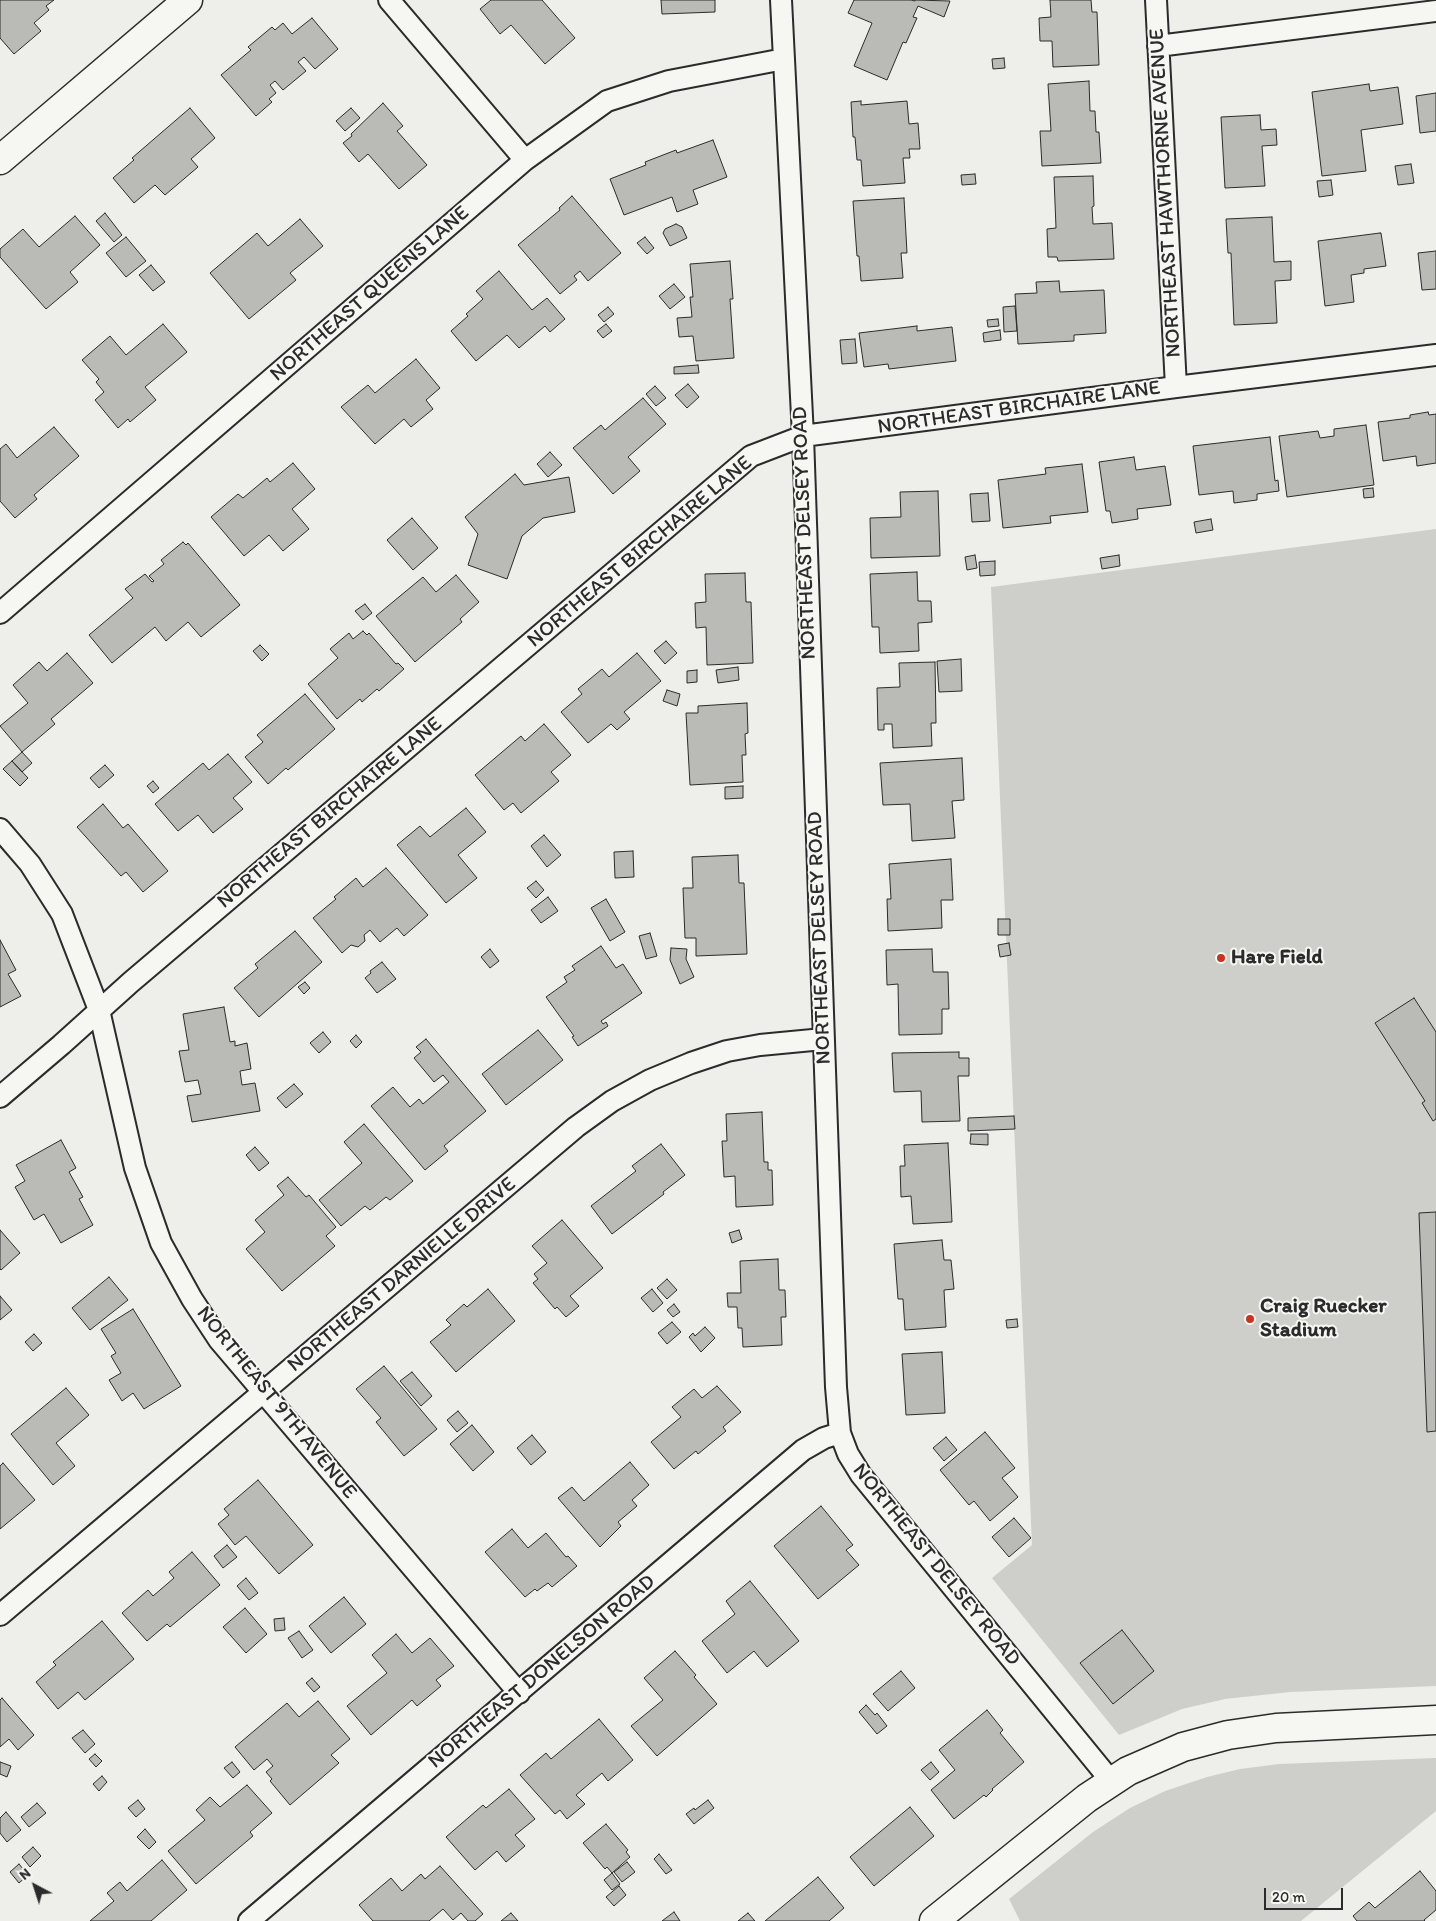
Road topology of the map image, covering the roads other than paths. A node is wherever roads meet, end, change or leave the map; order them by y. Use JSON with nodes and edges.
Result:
{"nodes":[{"id":1,"x":188,"y":0,"type":"edge"},
{"id":2,"x":389,"y":0,"type":"edge"},
{"id":3,"x":781,"y":0,"type":"edge"},
{"id":4,"x":1156,"y":0,"type":"edge"},
{"id":5,"x":1436,"y":11,"type":"edge"},
{"id":6,"x":1158,"y":46,"type":"junction"},
{"id":7,"x":784,"y":59,"type":"junction"},
{"id":8,"x":0,"y":160,"type":"edge"},
{"id":9,"x":525,"y":160,"type":"junction"},
{"id":10,"x":1436,"y":355,"type":"edge"},
{"id":11,"x":1176,"y":387,"type":"junction"},
{"id":12,"x":802,"y":436,"type":"junction"},
{"id":13,"x":0,"y":613,"type":"edge"},
{"id":14,"x":0,"y":829,"type":"edge"},
{"id":15,"x":99,"y":1010,"type":"junction"},
{"id":16,"x":824,"y":1039,"type":"junction"},
{"id":17,"x":0,"y":1096,"type":"edge"},
{"id":18,"x":264,"y":1392,"type":"junction"},
{"id":19,"x":840,"y":1433,"type":"junction"},
{"id":20,"x":0,"y":1615,"type":"edge"},
{"id":21,"x":519,"y":1692,"type":"junction"},
{"id":22,"x":1436,"y":1720,"type":"edge"},
{"id":23,"x":1111,"y":1781,"type":"junction"},
{"id":24,"x":249,"y":1921,"type":"edge"},
{"id":25,"x":934,"y":1921,"type":"edge"}],
"edges":[{"from":1,"to":8,"type":"street"},
{"from":2,"to":9,"type":"street"},
{"from":3,"to":7,"type":"street","name":"NORTHEAST DELSEY ROAD"},
{"from":4,"to":6,"type":"street","name":"NORTHEAST HAWTHORNE AVENUE"},
{"from":5,"to":6,"type":"street"},
{"from":6,"to":11,"type":"street","name":"NORTHEAST HAWTHORNE AVENUE"},
{"from":7,"to":9,"type":"street","name":"NORTHEAST QUEENS LANE"},
{"from":7,"to":12,"type":"street","name":"NORTHEAST DELSEY ROAD"},
{"from":9,"to":13,"type":"street","name":"NORTHEAST QUEENS LANE"},
{"from":10,"to":11,"type":"street","name":"NORTHEAST BIRCHAIRE LANE"},
{"from":11,"to":12,"type":"street","name":"NORTHEAST BIRCHAIRE LANE"},
{"from":12,"to":15,"type":"street","name":"NORTHEAST BIRCHAIRE LANE"},
{"from":12,"to":16,"type":"street","name":"NORTHEAST DELSEY ROAD"},
{"from":14,"to":15,"type":"street","name":"NORTHEAST 9TH AVENUE"},
{"from":15,"to":17,"type":"street","name":"NORTHEAST BIRCHAIRE LANE"},
{"from":15,"to":18,"type":"street","name":"NORTHEAST 9TH AVENUE"},
{"from":16,"to":18,"type":"street","name":"NORTHEAST DARNIELLE DRIVE"},
{"from":16,"to":19,"type":"street","name":"NORTHEAST DELSEY ROAD"},
{"from":18,"to":20,"type":"street","name":"NORTHEAST DARNIELLE DRIVE"},
{"from":18,"to":21,"type":"street","name":"NORTHEAST 9TH AVENUE"},
{"from":19,"to":21,"type":"street","name":"NORTHEAST DONELSON ROAD"},
{"from":19,"to":23,"type":"street","name":"NORTHEAST DELSEY ROAD"},
{"from":21,"to":24,"type":"street","name":"NORTHEAST DONELSON ROAD"},
{"from":22,"to":23,"type":"street"},
{"from":23,"to":25,"type":"street"}]}
